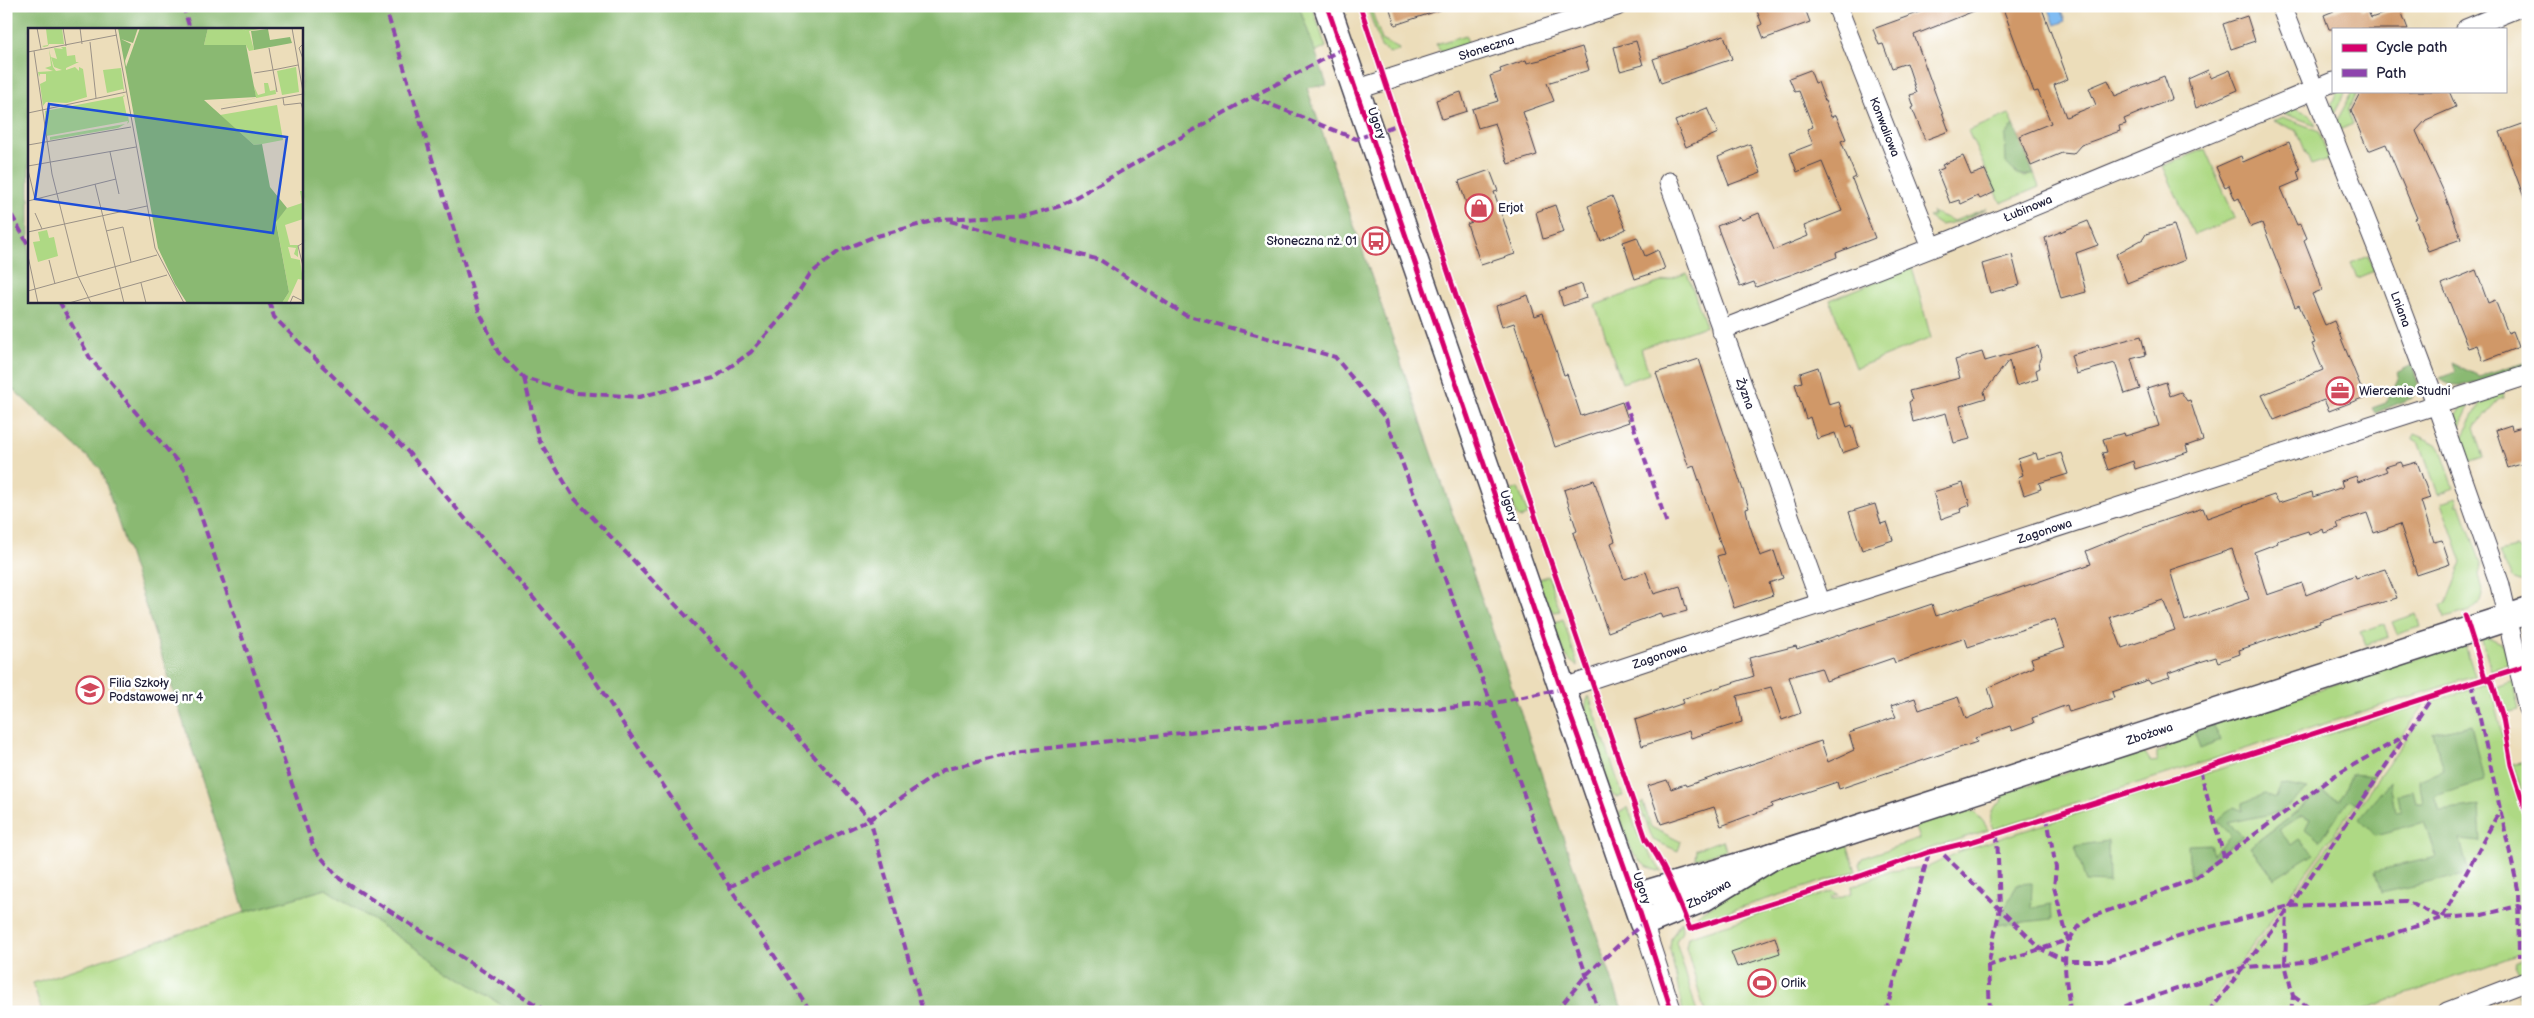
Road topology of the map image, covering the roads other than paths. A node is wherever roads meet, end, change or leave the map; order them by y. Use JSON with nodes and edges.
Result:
{"nodes":[{"id":1,"x":1327,"y":6,"type":"edge"},
{"id":2,"x":1617,"y":6,"type":"edge"},
{"id":3,"x":1837,"y":6,"type":"edge"},
{"id":4,"x":2281,"y":6,"type":"edge"},
{"id":5,"x":2522,"y":6,"type":"edge"},
{"id":6,"x":2468,"y":28,"type":"edge"},
{"id":7,"x":2332,"y":82,"type":"edge"},
{"id":8,"x":1355,"y":90,"type":"junction"},
{"id":9,"x":2314,"y":90,"type":"junction"},
{"id":10,"x":1669,"y":182,"type":"dead end"},
{"id":11,"x":1932,"y":247,"type":"junction"},
{"id":12,"x":1721,"y":330,"type":"junction"},
{"id":13,"x":2528,"y":375,"type":"edge"},
{"id":14,"x":2436,"y":403,"type":"junction"},
{"id":15,"x":1821,"y":604,"type":"junction"},
{"id":16,"x":2518,"y":614,"type":"edge"},
{"id":17,"x":1561,"y":689,"type":"junction"},
{"id":18,"x":2528,"y":709,"type":"edge"},
{"id":19,"x":1772,"y":856,"type":"junction"},
{"id":20,"x":1635,"y":897,"type":"junction"},
{"id":21,"x":1643,"y":923,"type":"junction"},
{"id":22,"x":2528,"y":980,"type":"edge"},
{"id":23,"x":1672,"y":1012,"type":"edge"},
{"id":24,"x":2447,"y":1012,"type":"edge"}],
"edges":[{"from":1,"to":8,"type":"street","name":"Ugory"},
{"from":2,"to":8,"type":"street","name":"Słoneczna"},
{"from":3,"to":11,"type":"street","name":"Konwaliowa"},
{"from":4,"to":9,"type":"street","name":"Lniana"},
{"from":5,"to":6,"type":"street"},
{"from":7,"to":9,"type":"street","name":"Łubinowa"},
{"from":8,"to":17,"type":"street","name":"Ugory"},
{"from":9,"to":11,"type":"street","name":"Łubinowa"},
{"from":9,"to":14,"type":"street","name":"Lniana"},
{"from":10,"to":12,"type":"street","name":"Żyzna"},
{"from":11,"to":12,"type":"street","name":"Łubinowa"},
{"from":12,"to":15,"type":"street","name":"Żyzna"},
{"from":13,"to":14,"type":"street","name":"Zagonowa"},
{"from":14,"to":15,"type":"street","name":"Zagonowa"},
{"from":14,"to":16,"type":"street","name":"Lniana"},
{"from":15,"to":17,"type":"street","name":"Zagonowa"},
{"from":16,"to":18,"type":"street","name":"Lniana"},
{"from":16,"to":19,"type":"street","name":"Zbożowa"},
{"from":17,"to":20,"type":"street","name":"Ugory"},
{"from":19,"to":20,"type":"street","name":"Zbożowa"},
{"from":19,"to":21,"type":"street","name":"Zbożowa"},
{"from":20,"to":21,"type":"street","name":"Ugory"},
{"from":21,"to":23,"type":"street","name":"Ugory"},
{"from":22,"to":24,"type":"street"}]}
